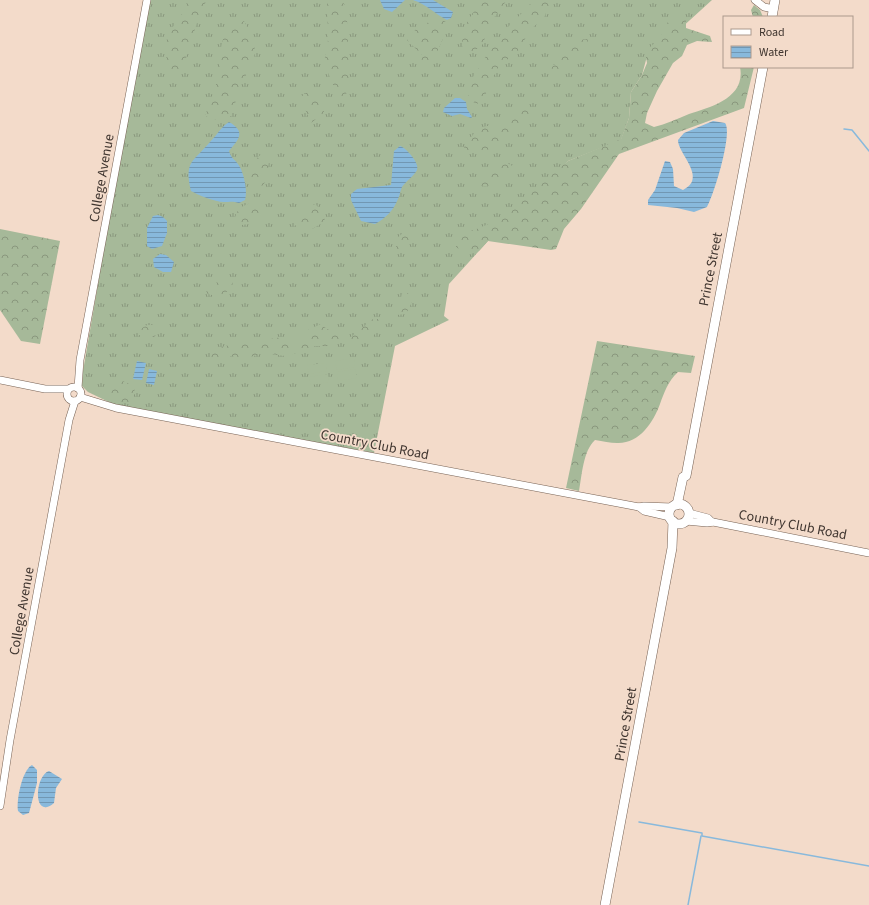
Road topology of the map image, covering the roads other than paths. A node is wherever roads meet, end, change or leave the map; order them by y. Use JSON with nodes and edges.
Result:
{"nodes":[{"id":1,"x":147,"y":0,"type":"edge"},
{"id":2,"x":755,"y":0,"type":"edge"},
{"id":3,"x":774,"y":9,"type":"edge"},
{"id":4,"x":763,"y":68,"type":"edge"},
{"id":5,"x":0,"y":380,"type":"edge"},
{"id":6,"x":74,"y":393,"type":"junction"},
{"id":7,"x":679,"y":514,"type":"junction"},
{"id":8,"x":869,"y":552,"type":"edge"},
{"id":9,"x":0,"y":806,"type":"edge"},
{"id":10,"x":605,"y":905,"type":"edge"}],
"edges":[{"from":1,"to":6,"type":"street","name":"College Avenue"},
{"from":2,"to":3,"type":"street"},
{"from":4,"to":7,"type":"main road","name":"Prince Street"},
{"from":5,"to":6,"type":"street","name":"Country Club Road"},
{"from":6,"to":7,"type":"street","name":"Country Club Road"},
{"from":6,"to":9,"type":"street","name":"College Avenue"},
{"from":7,"to":8,"type":"street","name":"Country Club Road"},
{"from":7,"to":10,"type":"main road","name":"Prince Street"}]}
